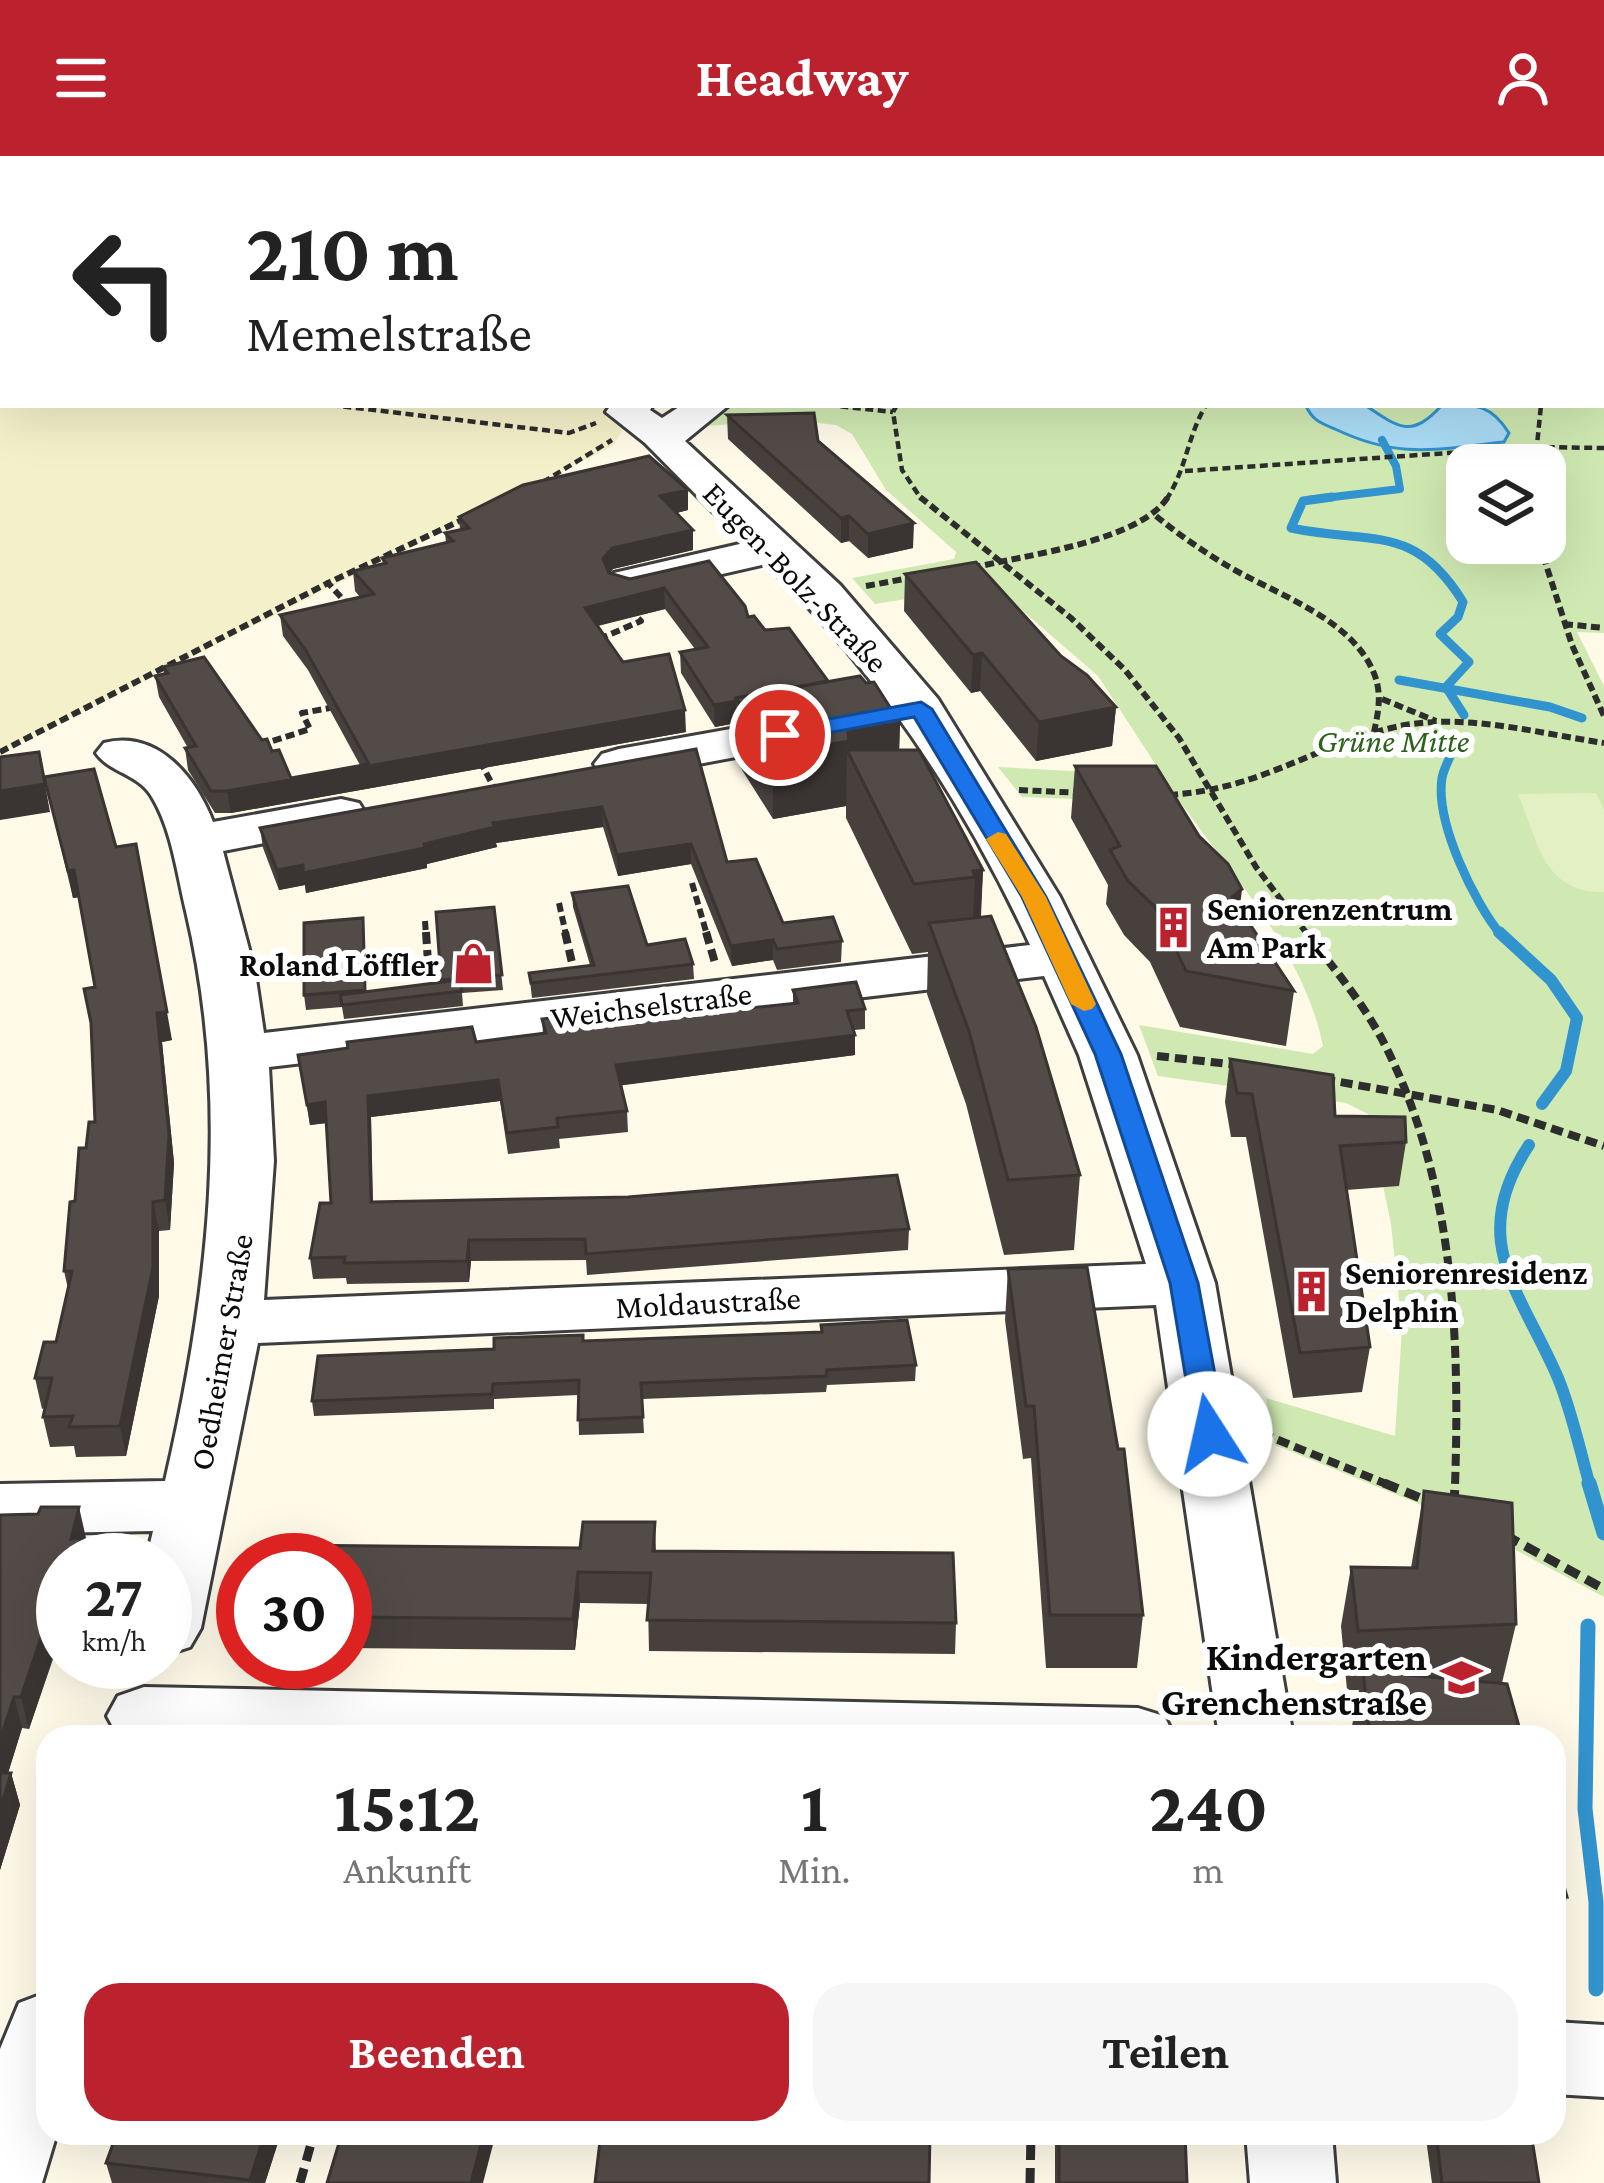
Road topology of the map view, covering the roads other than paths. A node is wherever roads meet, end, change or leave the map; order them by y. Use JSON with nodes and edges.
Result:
{"nodes":[{"id":1,"x":694,"y":408,"type":"edge"},
{"id":2,"x":641,"y":419,"type":"edge"},
{"id":3,"x":773,"y":549,"type":"junction"},
{"id":4,"x":628,"y":594,"type":"edge"},
{"id":5,"x":882,"y":716,"type":"junction"},
{"id":6,"x":140,"y":760,"type":"road end"},
{"id":7,"x":581,"y":770,"type":"edge"},
{"id":8,"x":378,"y":807,"type":"edge"},
{"id":9,"x":194,"y":841,"type":"junction"},
{"id":10,"x":1061,"y":958,"type":"junction"},
{"id":11,"x":240,"y":1053,"type":"junction"},
{"id":12,"x":1184,"y":1283,"type":"junction"},
{"id":13,"x":233,"y":1323,"type":"junction"},
{"id":14,"x":194,"y":1505,"type":"junction"},
{"id":15,"x":0,"y":1509,"type":"edge"},
{"id":16,"x":187,"y":1533,"type":"edge"},
{"id":17,"x":146,"y":1705,"type":"edge"},
{"id":18,"x":766,"y":1725,"type":"edge"},
{"id":19,"x":1254,"y":1725,"type":"edge"},
{"id":20,"x":1566,"y":2059,"type":"edge"},
{"id":21,"x":1604,"y":2061,"type":"edge"},
{"id":22,"x":36,"y":2066,"type":"edge"},
{"id":23,"x":1290,"y":2145,"type":"edge"},
{"id":24,"x":0,"y":2180,"type":"edge"},
{"id":25,"x":1293,"y":2183,"type":"edge"}],
"edges":[{"from":1,"to":2,"type":"street"},
{"from":2,"to":3,"type":"street","name":"Eugen-Bolz-Straße"},
{"from":3,"to":4,"type":"street"},
{"from":3,"to":5,"type":"street","name":"Eugen-Bolz-Straße"},
{"from":5,"to":7,"type":"street"},
{"from":5,"to":10,"type":"street","name":"Eugen-Bolz-Straße"},
{"from":6,"to":9,"type":"street","name":"Oedheimer Straße"},
{"from":8,"to":9,"type":"street"},
{"from":9,"to":11,"type":"street","name":"Oedheimer Straße"},
{"from":10,"to":11,"type":"street","name":"Weichselstraße"},
{"from":10,"to":12,"type":"street","name":"Eugen-Bolz-Straße"},
{"from":11,"to":13,"type":"street","name":"Oedheimer Straße"},
{"from":12,"to":13,"type":"street","name":"Moldaustraße"},
{"from":12,"to":19,"type":"street","name":"Eugen-Bolz-Straße"},
{"from":13,"to":14,"type":"street","name":"Oedheimer Straße"},
{"from":14,"to":15,"type":"street"},
{"from":14,"to":16,"type":"street","name":"Oedheimer Straße"},
{"from":17,"to":18,"type":"street"},
{"from":20,"to":21,"type":"street"},
{"from":22,"to":24,"type":"street"},
{"from":23,"to":25,"type":"street"}]}
